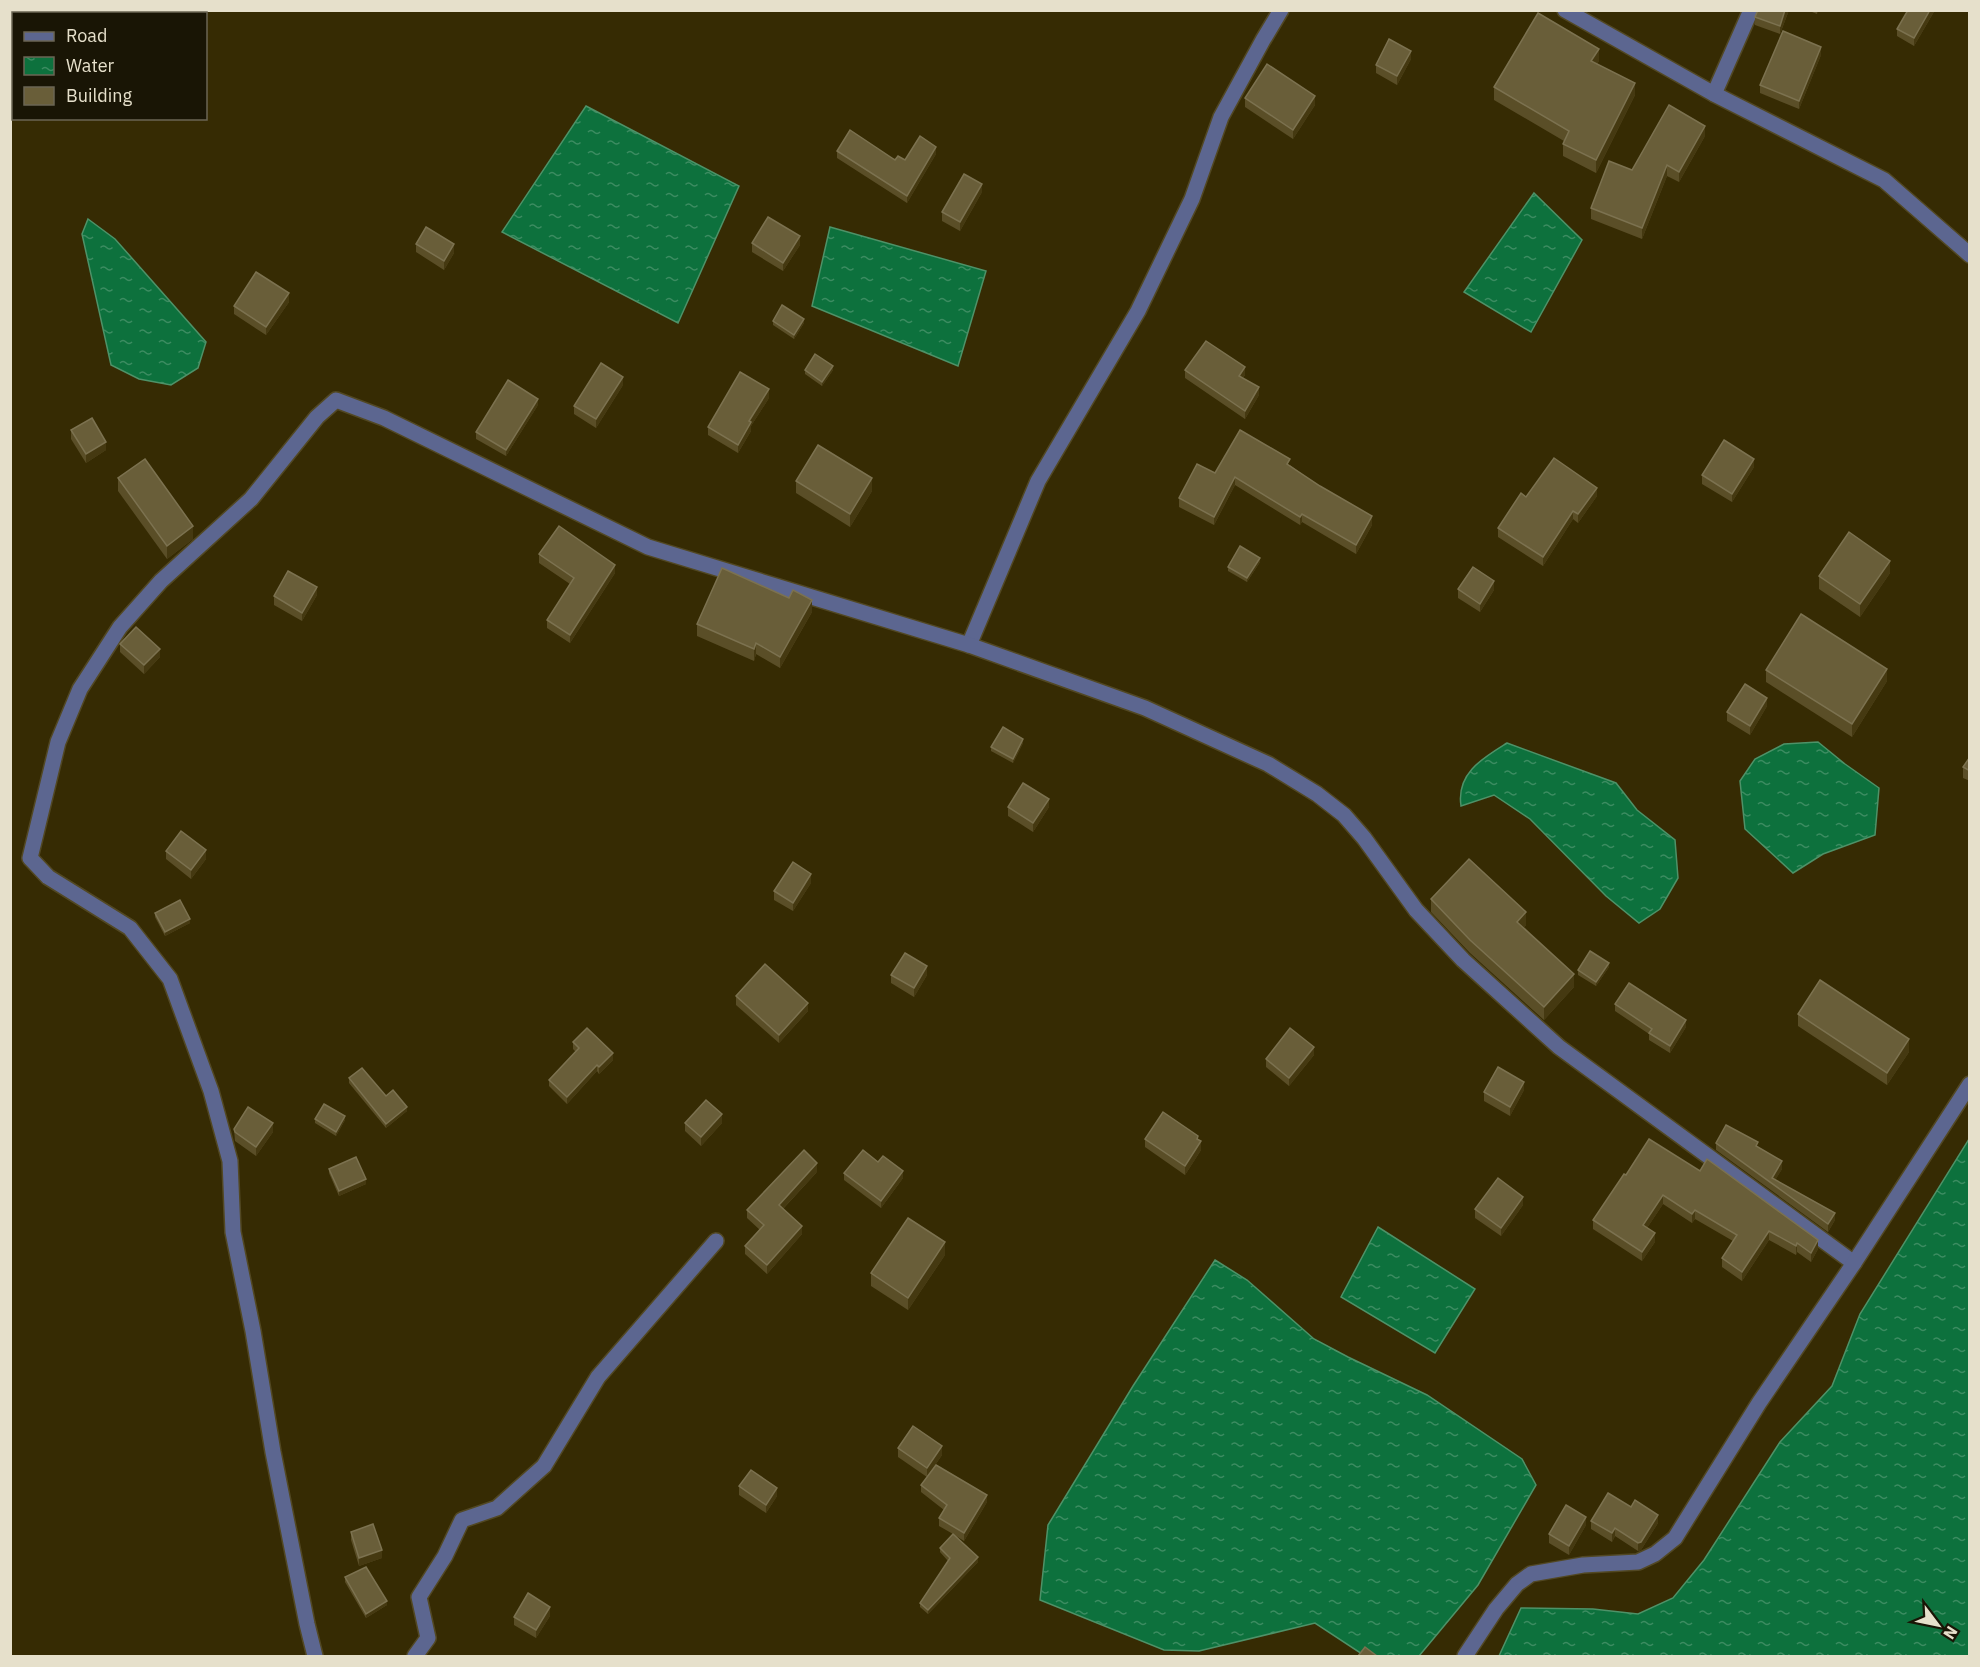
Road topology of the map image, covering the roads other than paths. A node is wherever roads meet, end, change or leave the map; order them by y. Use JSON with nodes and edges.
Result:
{"nodes":[{"id":1,"x":1281,"y":10,"type":"edge"},
{"id":2,"x":1565,"y":10,"type":"edge"},
{"id":3,"x":1751,"y":10,"type":"edge"},
{"id":4,"x":1714,"y":94,"type":"junction"},
{"id":5,"x":1970,"y":255,"type":"edge"},
{"id":6,"x":969,"y":645,"type":"junction"},
{"id":7,"x":1970,"y":1084,"type":"edge"},
{"id":8,"x":716,"y":1241,"type":"dead end"},
{"id":9,"x":1854,"y":1263,"type":"junction"},
{"id":10,"x":315,"y":1656,"type":"edge"},
{"id":11,"x":415,"y":1656,"type":"edge"},
{"id":12,"x":1465,"y":1656,"type":"edge"}],
"edges":[{"from":1,"to":6,"type":"street"},
{"from":2,"to":4,"type":"street"},
{"from":3,"to":4,"type":"street"},
{"from":4,"to":5,"type":"street"},
{"from":6,"to":9,"type":"street"},
{"from":6,"to":10,"type":"street"},
{"from":7,"to":9,"type":"street"},
{"from":8,"to":11,"type":"street"},
{"from":9,"to":12,"type":"street"}]}
